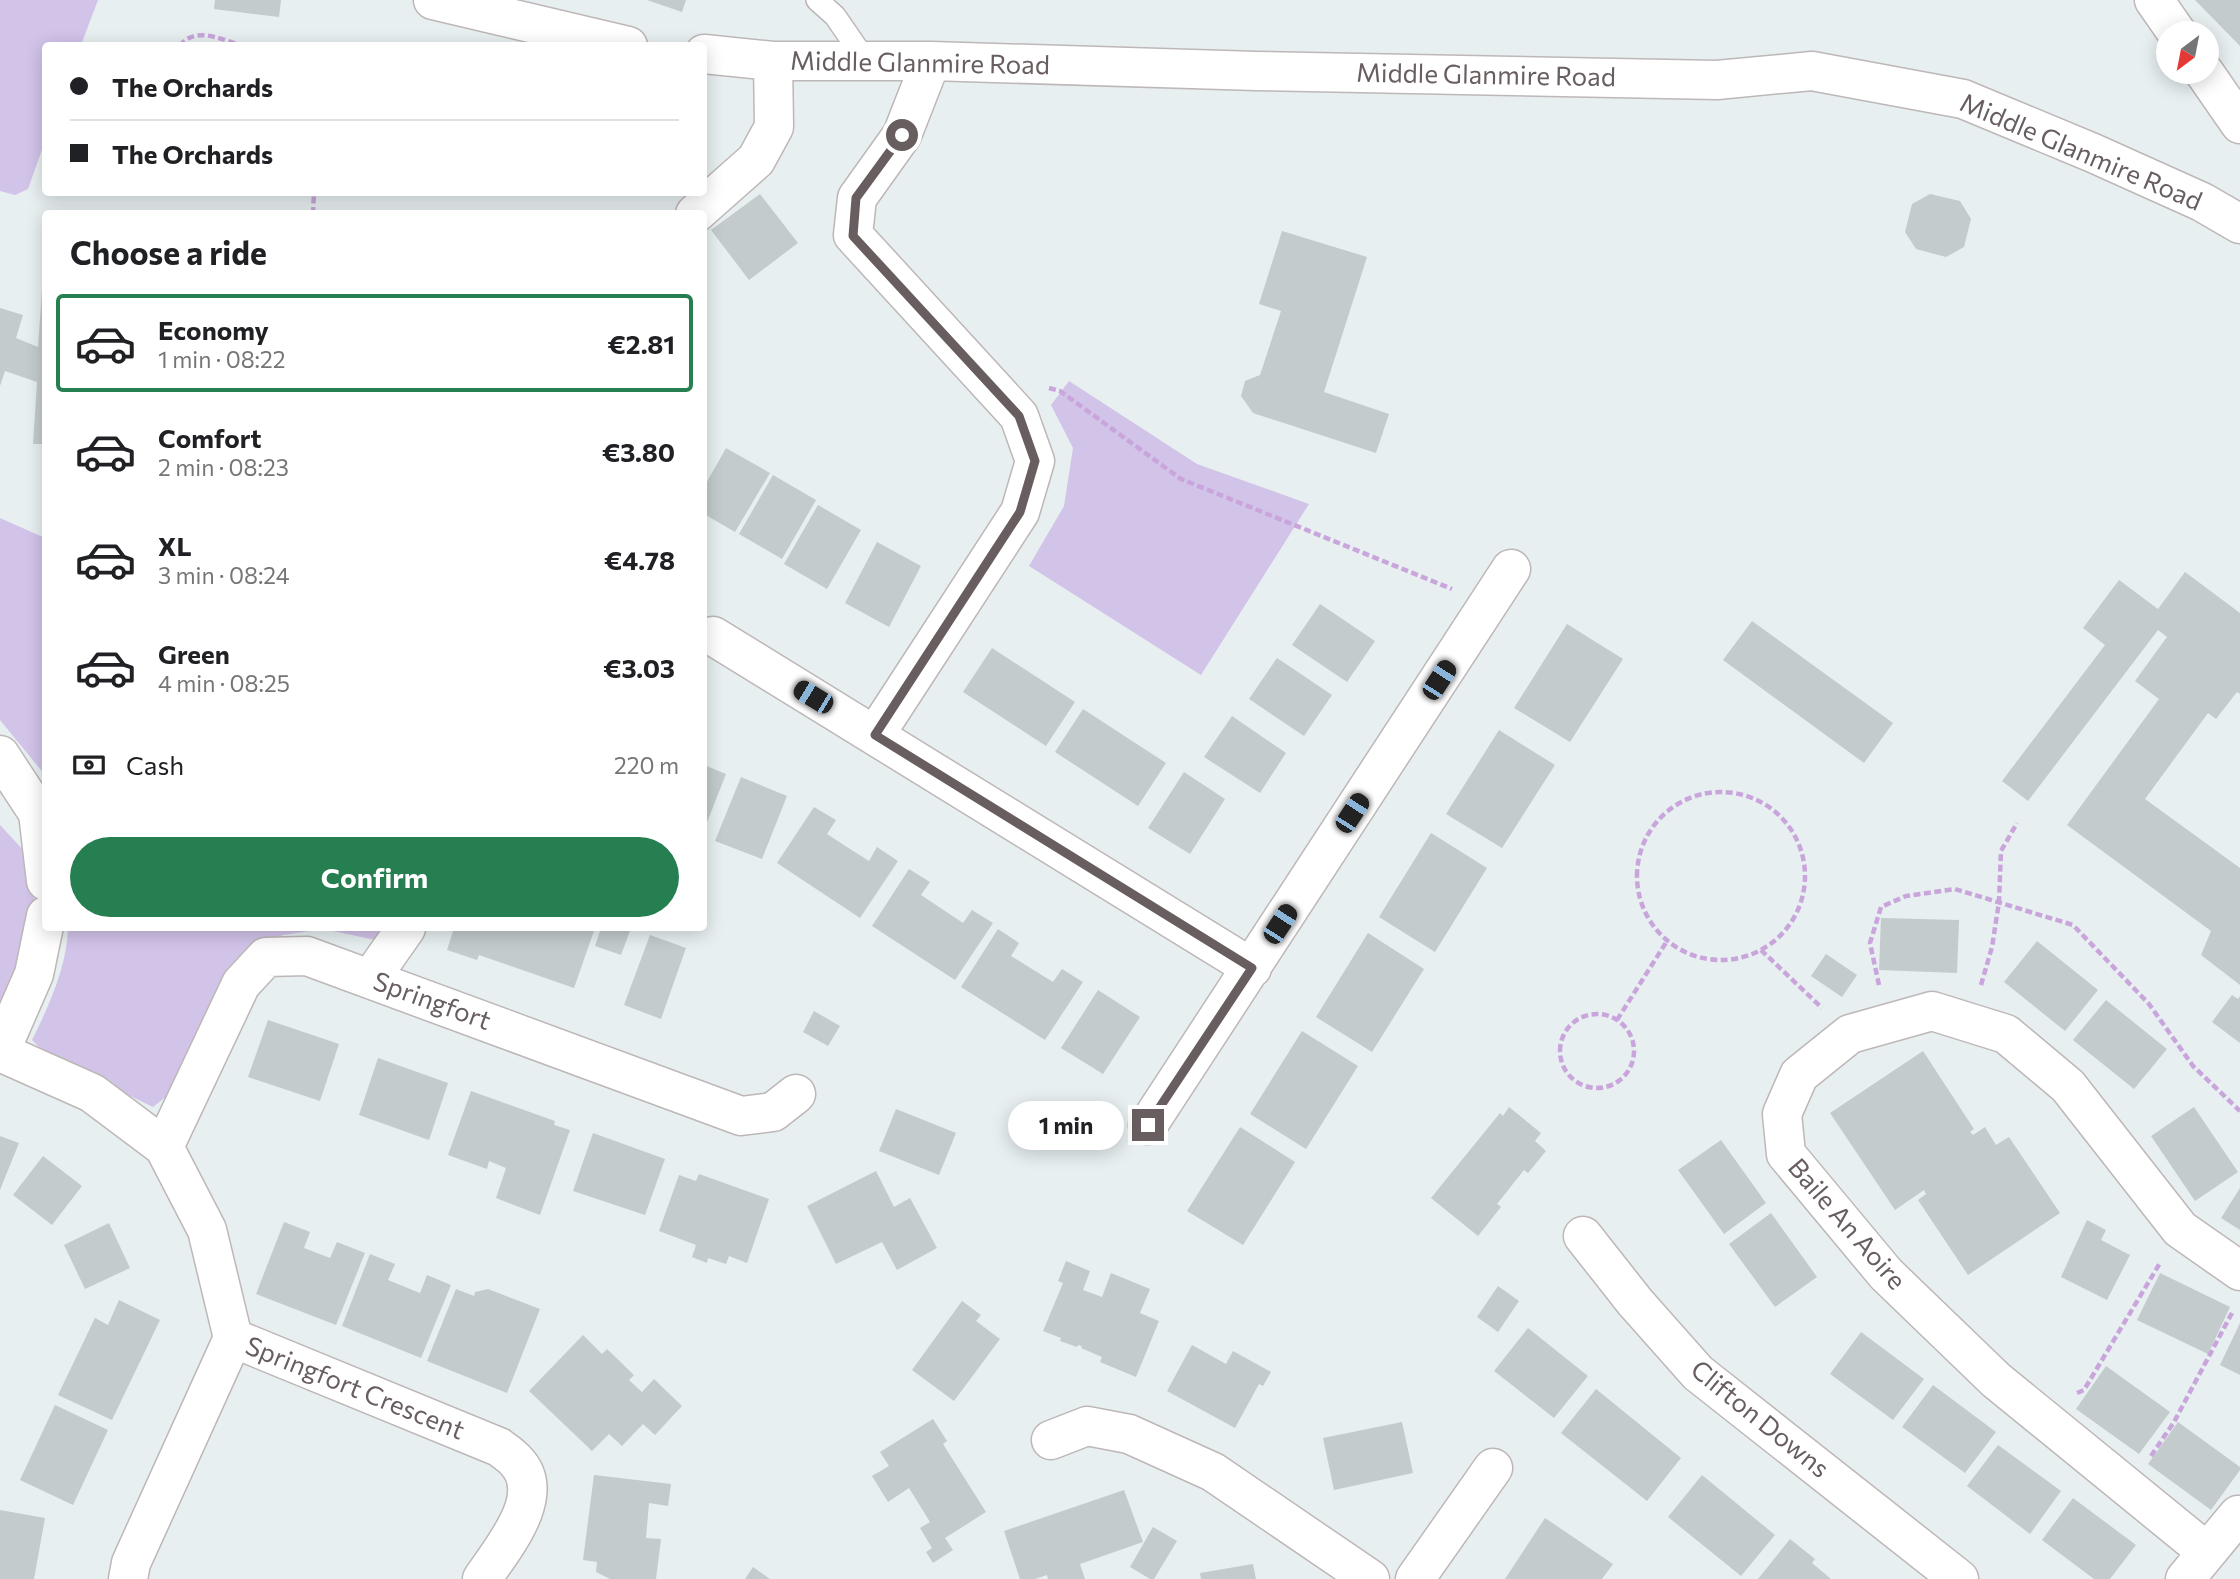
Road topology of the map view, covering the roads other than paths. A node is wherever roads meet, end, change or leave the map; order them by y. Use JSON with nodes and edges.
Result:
{"nodes":[{"id":1,"x":433,"y":0,"type":"edge"},
{"id":2,"x":817,"y":0,"type":"edge"},
{"id":3,"x":2154,"y":0,"type":"edge"},
{"id":4,"x":2169,"y":21,"type":"edge"},
{"id":5,"x":611,"y":42,"type":"edge"},
{"id":6,"x":707,"y":54,"type":"edge"},
{"id":7,"x":772,"y":61,"type":"junction"},
{"id":8,"x":866,"y":61,"type":"junction"},
{"id":9,"x":930,"y":61,"type":"junction"},
{"id":10,"x":2212,"y":84,"type":"edge"},
{"id":11,"x":2240,"y":124,"type":"edge"},
{"id":12,"x":700,"y":210,"type":"edge"},
{"id":13,"x":2240,"y":223,"type":"edge"},
{"id":14,"x":1511,"y":569,"type":"road end"},
{"id":15,"x":713,"y":636,"type":"dead end"},
{"id":16,"x":875,"y":735,"type":"junction"},
{"id":17,"x":0,"y":754,"type":"edge"},
{"id":18,"x":42,"y":847,"type":"edge"},
{"id":19,"x":43,"y":931,"type":"edge"},
{"id":20,"x":404,"y":931,"type":"edge"},
{"id":21,"x":1252,"y":968,"type":"junction"},
{"id":22,"x":371,"y":978,"type":"junction"},
{"id":23,"x":0,"y":1052,"type":"edge"},
{"id":24,"x":796,"y":1094,"type":"dead end"},
{"id":25,"x":1148,"y":1125,"type":"dead end"},
{"id":26,"x":164,"y":1147,"type":"junction"},
{"id":27,"x":1583,"y":1236,"type":"dead end"},
{"id":28,"x":2240,"y":1271,"type":"edge"},
{"id":29,"x":233,"y":1338,"type":"junction"},
{"id":30,"x":1051,"y":1440,"type":"dead end"},
{"id":31,"x":1493,"y":1468,"type":"dead end"},
{"id":32,"x":2238,"y":1515,"type":"dead end"},
{"id":33,"x":2196,"y":1565,"type":"edge"},
{"id":34,"x":128,"y":1579,"type":"edge"},
{"id":35,"x":482,"y":1579,"type":"edge"},
{"id":36,"x":1370,"y":1579,"type":"edge"},
{"id":37,"x":1415,"y":1579,"type":"edge"},
{"id":38,"x":1959,"y":1579,"type":"edge"}],
"edges":[{"from":1,"to":5,"type":"street"},
{"from":2,"to":8,"type":"lane"},
{"from":3,"to":4,"type":"street"},
{"from":6,"to":7,"type":"street","name":"Middle Glanmire Road"},
{"from":7,"to":8,"type":"street","name":"Middle Glanmire Road"},
{"from":7,"to":12,"type":"street"},
{"from":8,"to":9,"type":"street","name":"Middle Glanmire Road"},
{"from":9,"to":13,"type":"street","name":"Middle Glanmire Road"},
{"from":9,"to":16,"type":"street"},
{"from":10,"to":11,"type":"street"},
{"from":14,"to":21,"type":"street"},
{"from":15,"to":16,"type":"street"},
{"from":16,"to":21,"type":"street"},
{"from":17,"to":18,"type":"street"},
{"from":19,"to":23,"type":"street"},
{"from":20,"to":22,"type":"street"},
{"from":21,"to":25,"type":"street"},
{"from":22,"to":24,"type":"street","name":"Springfort"},
{"from":22,"to":26,"type":"street","name":"Springfort"},
{"from":23,"to":26,"type":"street"},
{"from":26,"to":29,"type":"street"},
{"from":27,"to":38,"type":"street","name":"Clifton Downs"},
{"from":28,"to":33,"type":"street","name":"Baile An Aoire"},
{"from":29,"to":34,"type":"street","name":"Springfort Crescent"},
{"from":29,"to":35,"type":"street","name":"Springfort Crescent"},
{"from":30,"to":36,"type":"street"},
{"from":31,"to":37,"type":"street"},
{"from":32,"to":33,"type":"street","name":"Baile An Aoire"}]}
